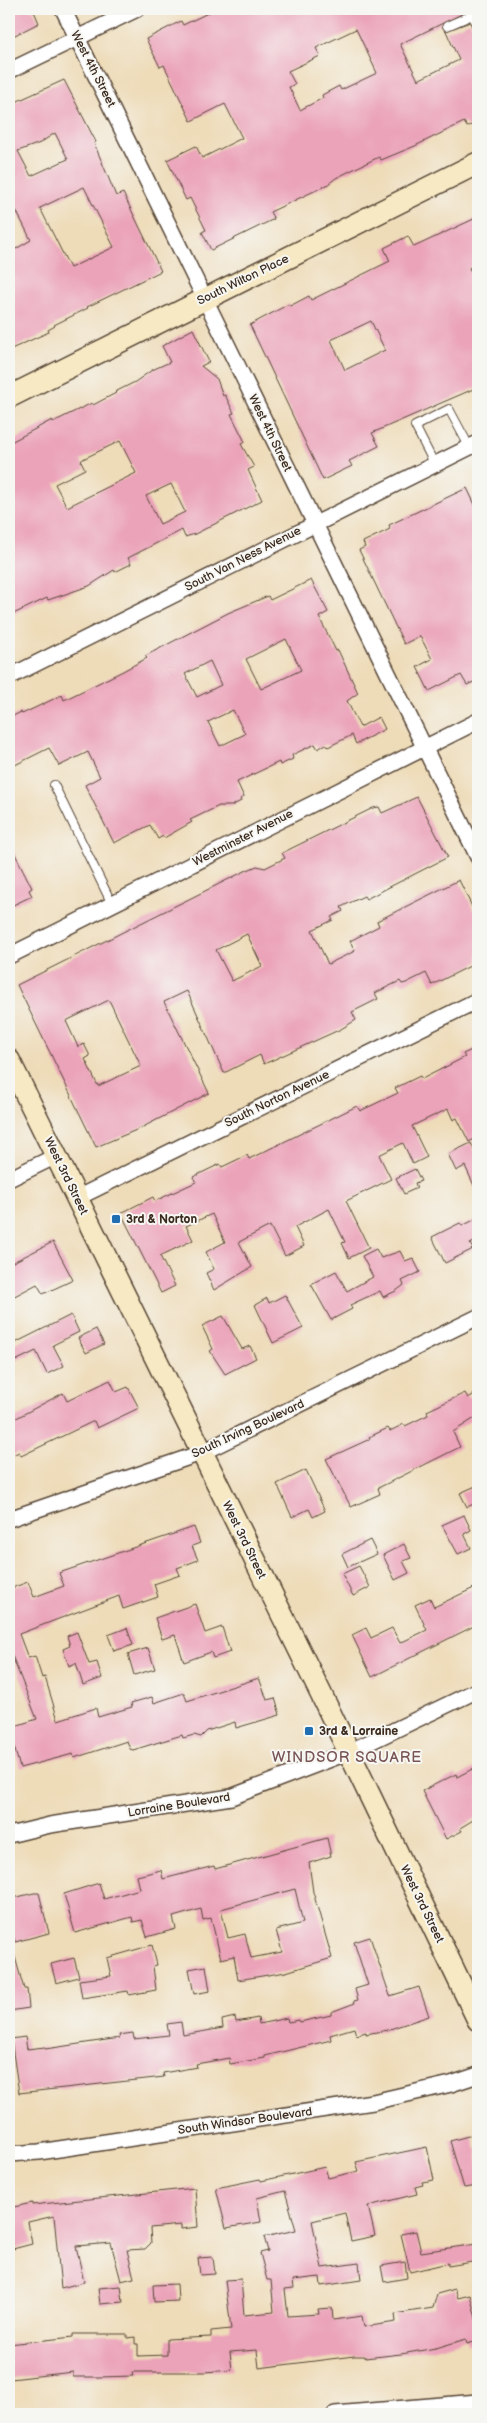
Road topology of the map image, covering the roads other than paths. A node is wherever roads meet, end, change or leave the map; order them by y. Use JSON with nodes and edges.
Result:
{"nodes":[{"id":1,"x":62,"y":9,"type":"edge"},
{"id":2,"x":137,"y":9,"type":"edge"},
{"id":3,"x":447,"y":26,"type":"dead end"},
{"id":4,"x":478,"y":26,"type":"edge"},
{"id":5,"x":77,"y":38,"type":"junction"},
{"id":6,"x":9,"y":71,"type":"edge"},
{"id":7,"x":478,"y":163,"type":"edge"},
{"id":8,"x":204,"y":299,"type":"junction"},
{"id":9,"x":9,"y":397,"type":"edge"},
{"id":10,"x":474,"y":446,"type":"edge"},
{"id":11,"x":435,"y":465,"type":"junction"},
{"id":12,"x":314,"y":524,"type":"junction"},
{"id":13,"x":9,"y":676,"type":"edge"},
{"id":14,"x":478,"y":721,"type":"edge"},
{"id":15,"x":425,"y":747,"type":"junction"},
{"id":16,"x":54,"y":785,"type":"dead end"},
{"id":17,"x":478,"y":857,"type":"edge"},
{"id":18,"x":112,"y":904,"type":"junction"},
{"id":19,"x":9,"y":956,"type":"edge"},
{"id":20,"x":478,"y":1000,"type":"edge"},
{"id":21,"x":9,"y":1060,"type":"edge"},
{"id":22,"x":56,"y":1156,"type":"junction"},
{"id":23,"x":9,"y":1179,"type":"edge"},
{"id":24,"x":77,"y":1198,"type":"junction"},
{"id":25,"x":478,"y":1317,"type":"edge"},
{"id":26,"x":201,"y":1453,"type":"junction"},
{"id":27,"x":9,"y":1519,"type":"edge"},
{"id":28,"x":478,"y":1690,"type":"edge"},
{"id":29,"x":349,"y":1752,"type":"junction"},
{"id":30,"x":9,"y":1835,"type":"edge"},
{"id":31,"x":478,"y":2020,"type":"edge"},
{"id":32,"x":478,"y":2075,"type":"edge"},
{"id":33,"x":9,"y":2154,"type":"edge"},
{"id":34,"x":478,"y":2402,"type":"edge"},
{"id":35,"x":334,"y":2414,"type":"edge"}],
"edges":[{"from":1,"to":5,"type":"street","name":"West 4th Street"},
{"from":2,"to":5,"type":"street"},
{"from":3,"to":4,"type":"lane"},
{"from":5,"to":6,"type":"street"},
{"from":5,"to":8,"type":"street","name":"West 4th Street"},
{"from":7,"to":8,"type":"main road","name":"South Wilton Place"},
{"from":8,"to":9,"type":"main road","name":"South Wilton Place"},
{"from":8,"to":12,"type":"street","name":"West 4th Street"},
{"from":10,"to":11,"type":"street","name":"South Van Ness Avenue"},
{"from":10,"to":11,"type":"lane"},
{"from":11,"to":12,"type":"street","name":"South Van Ness Avenue"},
{"from":12,"to":13,"type":"street","name":"South Van Ness Avenue"},
{"from":12,"to":15,"type":"street","name":"West 4th Street"},
{"from":14,"to":15,"type":"street","name":"Westminster Avenue"},
{"from":15,"to":17,"type":"street","name":"West 4th Street"},
{"from":15,"to":18,"type":"street","name":"Westminster Avenue"},
{"from":16,"to":18,"type":"lane"},
{"from":18,"to":19,"type":"street","name":"Westminster Avenue"},
{"from":20,"to":24,"type":"street","name":"South Norton Avenue"},
{"from":21,"to":22,"type":"main road","name":"West 3rd Street"},
{"from":22,"to":23,"type":"street"},
{"from":22,"to":24,"type":"main road","name":"West 3rd Street"},
{"from":24,"to":26,"type":"main road","name":"West 3rd Street"},
{"from":25,"to":26,"type":"street","name":"South Irving Boulevard"},
{"from":26,"to":27,"type":"street","name":"South Irving Boulevard"},
{"from":26,"to":29,"type":"main road","name":"West 3rd Street"},
{"from":28,"to":29,"type":"street","name":"Lorraine Boulevard"},
{"from":29,"to":30,"type":"street","name":"Lorraine Boulevard"},
{"from":29,"to":31,"type":"main road","name":"West 3rd Street"},
{"from":32,"to":33,"type":"street","name":"South Windsor Boulevard"},
{"from":34,"to":35,"type":"street"}]}
